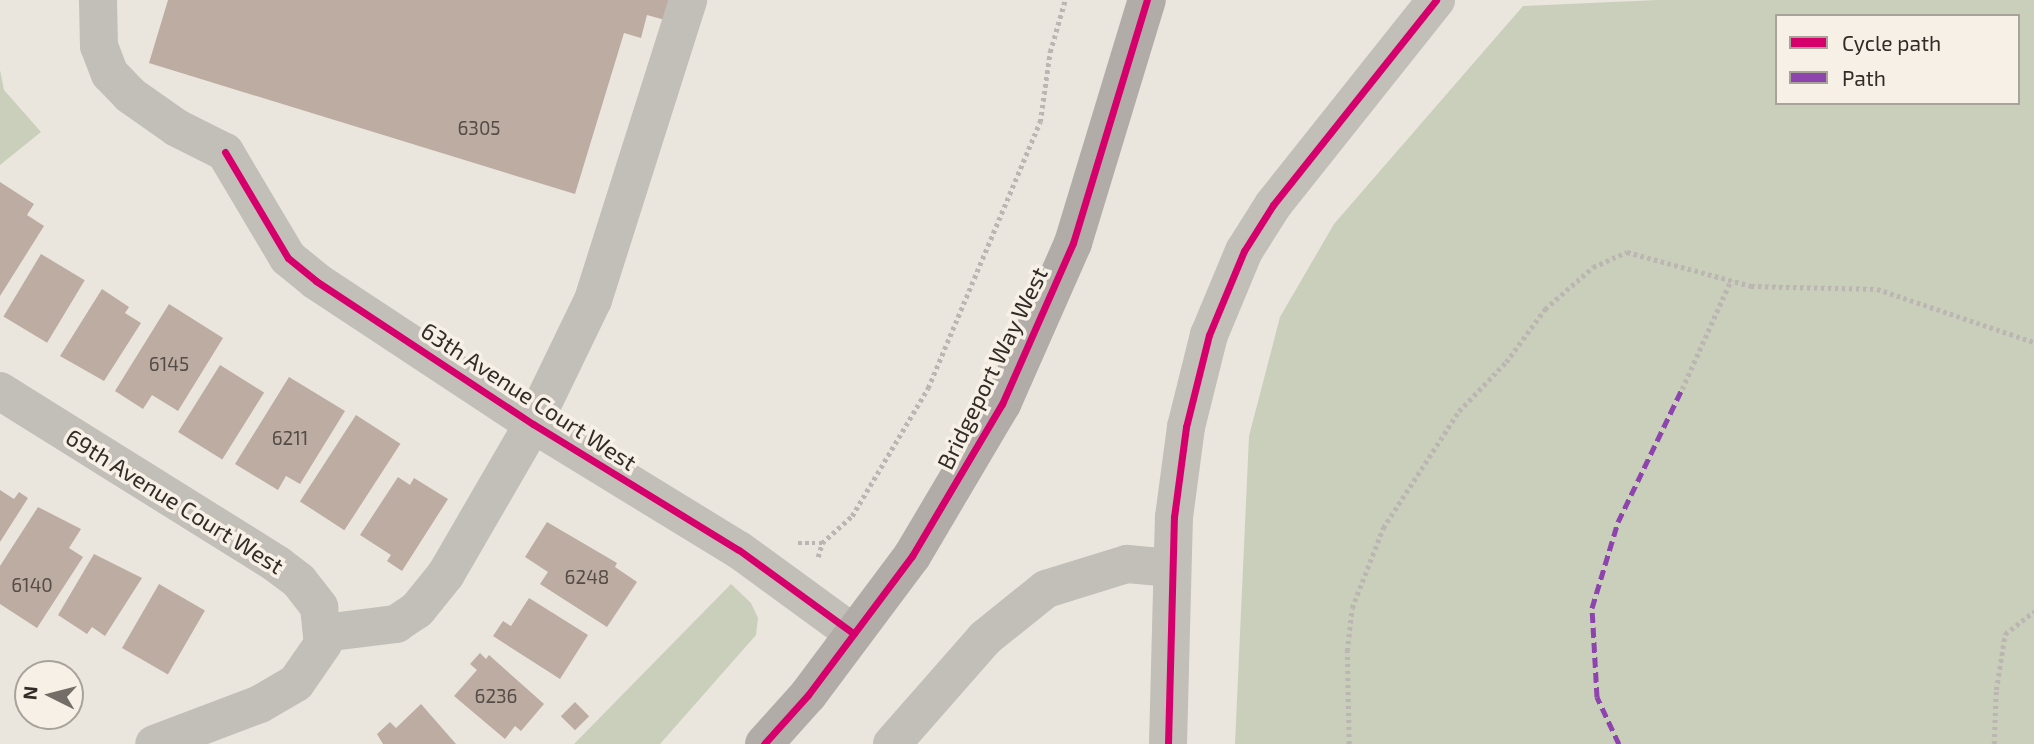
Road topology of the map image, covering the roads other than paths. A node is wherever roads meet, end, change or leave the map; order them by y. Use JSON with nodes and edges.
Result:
{"nodes":[{"id":1,"x":98,"y":0,"type":"edge"},
{"id":2,"x":688,"y":0,"type":"edge"},
{"id":3,"x":1147,"y":0,"type":"edge"},
{"id":4,"x":1436,"y":0,"type":"edge"},
{"id":5,"x":0,"y":391,"type":"edge"},
{"id":6,"x":533,"y":424,"type":"junction"},
{"id":7,"x":1172,"y":568,"type":"junction"},
{"id":8,"x":324,"y":633,"type":"junction"},
{"id":9,"x":854,"y":634,"type":"junction"},
{"id":10,"x":154,"y":744,"type":"edge"},
{"id":11,"x":764,"y":744,"type":"edge"},
{"id":12,"x":892,"y":744,"type":"edge"},
{"id":13,"x":1168,"y":744,"type":"edge"}],
"edges":[{"from":1,"to":6,"type":"street","name":"63th Avenue Court West"},
{"from":2,"to":6,"type":"street"},
{"from":3,"to":9,"type":"main road","name":"Bridgeport Way West"},
{"from":4,"to":7,"type":"street"},
{"from":5,"to":8,"type":"street","name":"69th Avenue Court West"},
{"from":6,"to":8,"type":"street"},
{"from":6,"to":9,"type":"street","name":"63th Avenue Court West"},
{"from":7,"to":12,"type":"street"},
{"from":7,"to":13,"type":"street"},
{"from":8,"to":10,"type":"street"},
{"from":9,"to":11,"type":"main road","name":"Bridgeport Way West"}]}
